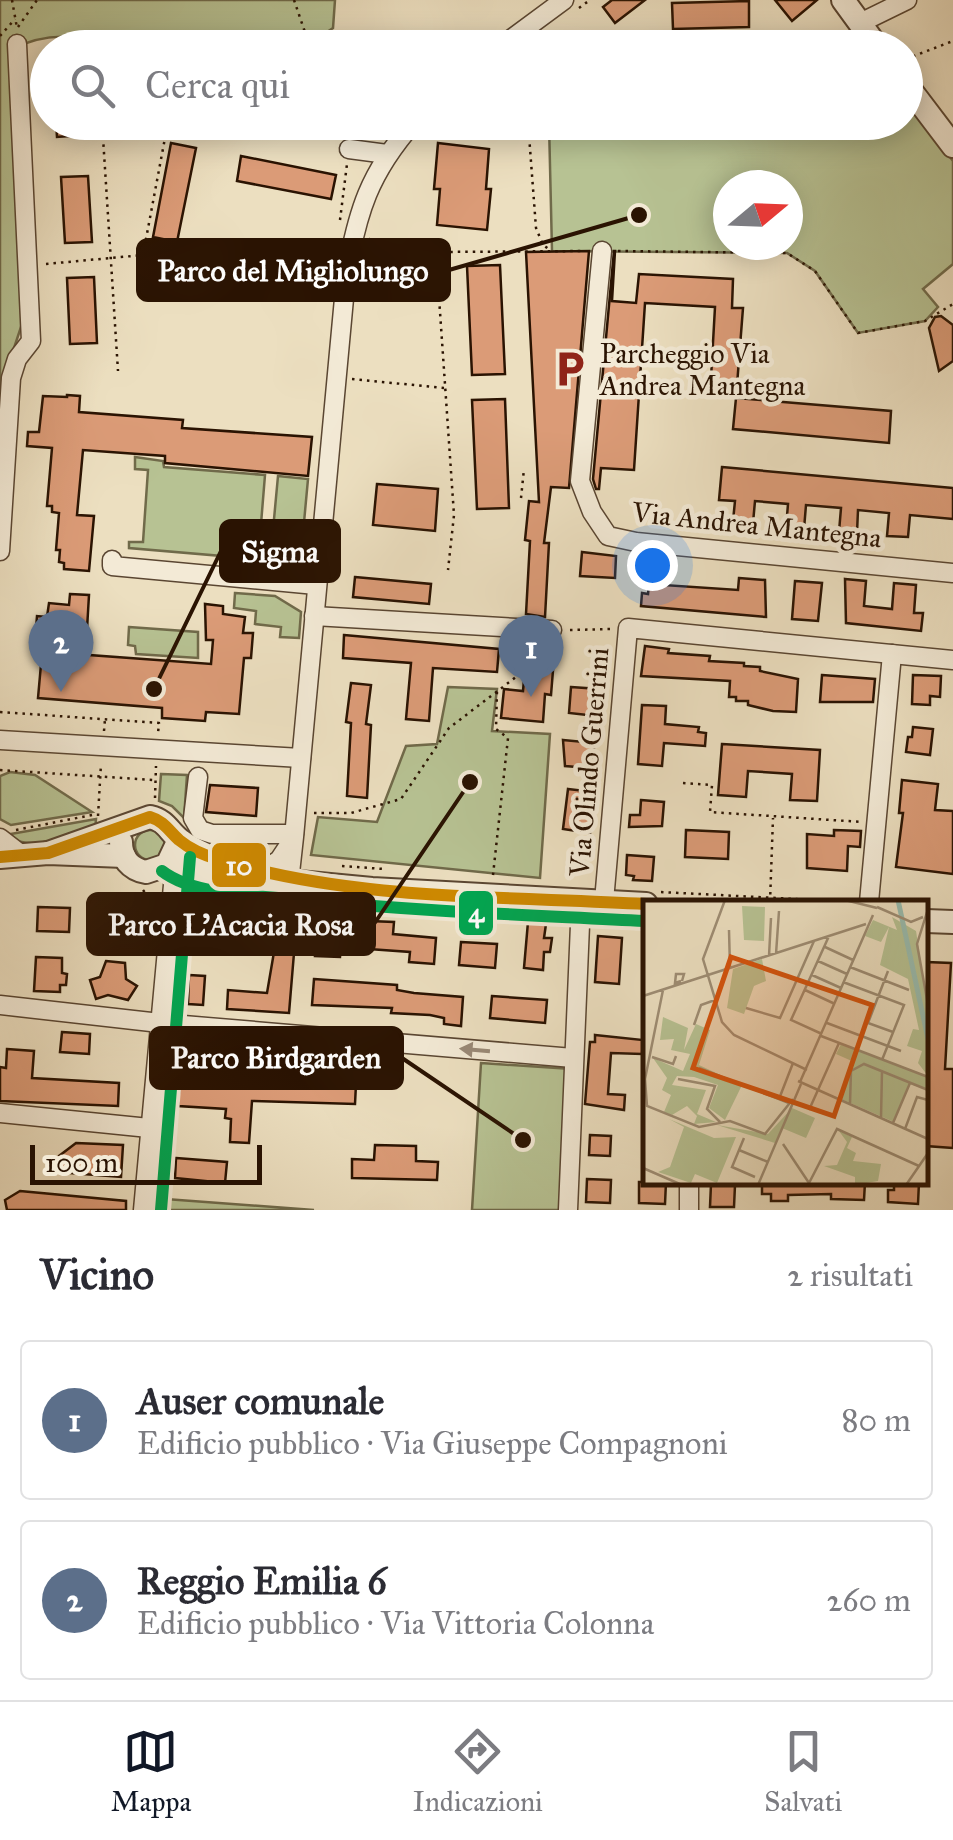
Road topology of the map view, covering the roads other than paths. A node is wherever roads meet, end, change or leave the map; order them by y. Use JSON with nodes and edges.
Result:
{"nodes":[{"id":1,"x":564,"y":0,"type":"edge"},
{"id":2,"x":843,"y":0,"type":"edge"},
{"id":3,"x":907,"y":0,"type":"edge"},
{"id":4,"x":523,"y":30,"type":"edge"},
{"id":5,"x":865,"y":30,"type":"edge"},
{"id":6,"x":874,"y":30,"type":"edge"},
{"id":7,"x":17,"y":36,"type":"road end"},
{"id":8,"x":923,"y":106,"type":"edge"},
{"id":9,"x":399,"y":140,"type":"edge"},
{"id":10,"x":953,"y":146,"type":"edge"},
{"id":11,"x":349,"y":149,"type":"dead end"},
{"id":12,"x":387,"y":154,"type":"junction"},
{"id":13,"x":602,"y":251,"type":"road end"},
{"id":14,"x":0,"y":551,"type":"edge"},
{"id":15,"x":112,"y":560,"type":"dead end"},
{"id":16,"x":953,"y":573,"type":"edge"},
{"id":17,"x":316,"y":585,"type":"junction"},
{"id":18,"x":314,"y":616,"type":"junction"},
{"id":19,"x":552,"y":630,"type":"road end"},
{"id":20,"x":892,"y":654,"type":"junction"},
{"id":21,"x":953,"y":660,"type":"edge"},
{"id":22,"x":0,"y":740,"type":"edge"},
{"id":23,"x":301,"y":758,"type":"junction"},
{"id":24,"x":198,"y":777,"type":"dead end"},
{"id":25,"x":128,"y":826,"type":"junction"},
{"id":26,"x":4,"y":835,"type":"edge"},
{"id":27,"x":294,"y":836,"type":"junction"},
{"id":28,"x":48,"y":853,"type":"junction"},
{"id":29,"x":169,"y":855,"type":"junction"},
{"id":30,"x":11,"y":856,"type":"edge"},
{"id":31,"x":124,"y":856,"type":"junction"},
{"id":32,"x":279,"y":874,"type":"junction"},
{"id":33,"x":869,"y":894,"type":"edge"},
{"id":34,"x":592,"y":901,"type":"junction"},
{"id":35,"x":643,"y":904,"type":"edge"},
{"id":36,"x":928,"y":921,"type":"edge"},
{"id":37,"x":953,"y":922,"type":"edge"},
{"id":38,"x":0,"y":1005,"type":"edge"},
{"id":39,"x":160,"y":1022,"type":"junction"},
{"id":40,"x":572,"y":1058,"type":"junction"},
{"id":41,"x":0,"y":1112,"type":"edge"},
{"id":42,"x":150,"y":1128,"type":"junction"},
{"id":43,"x":690,"y":1185,"type":"edge"},
{"id":44,"x":143,"y":1210,"type":"edge"},
{"id":45,"x":568,"y":1210,"type":"edge"},
{"id":46,"x":688,"y":1210,"type":"edge"}],
"edges":[{"from":1,"to":4,"type":"street"},
{"from":2,"to":5,"type":"street"},
{"from":3,"to":6,"type":"street"},
{"from":7,"to":14,"type":"street"},
{"from":8,"to":10,"type":"street"},
{"from":9,"to":12,"type":"street"},
{"from":11,"to":12,"type":"street"},
{"from":12,"to":17,"type":"street"},
{"from":13,"to":16,"type":"street","name":"Via Andrea Mantegna"},
{"from":15,"to":17,"type":"street"},
{"from":17,"to":18,"type":"street"},
{"from":18,"to":19,"type":"street"},
{"from":18,"to":23,"type":"street"},
{"from":20,"to":21,"type":"street"},
{"from":20,"to":33,"type":"street"},
{"from":20,"to":34,"type":"street","name":"Via Olindo Guerrini"},
{"from":22,"to":23,"type":"street"},
{"from":23,"to":27,"type":"street"},
{"from":24,"to":27,"type":"street"},
{"from":25,"to":28,"type":"street"},
{"from":25,"to":29,"type":"street"},
{"from":25,"to":31,"type":"street"},
{"from":26,"to":30,"type":"street"},
{"from":27,"to":32,"type":"street"},
{"from":27,"to":32,"type":"street"},
{"from":28,"to":30,"type":"street"},
{"from":28,"to":31,"type":"street"},
{"from":29,"to":31,"type":"street"},
{"from":29,"to":32,"type":"street"},
{"from":29,"to":39,"type":"street"},
{"from":32,"to":34,"type":"street"},
{"from":34,"to":35,"type":"street"},
{"from":34,"to":40,"type":"street","name":"Via Olindo Guerrini"},
{"from":36,"to":37,"type":"street"},
{"from":38,"to":39,"type":"street"},
{"from":40,"to":39,"type":"street","one_way":true},
{"from":39,"to":42,"type":"street"},
{"from":40,"to":45,"type":"street","name":"Via Olindo Guerrini"},
{"from":41,"to":42,"type":"street"},
{"from":42,"to":44,"type":"street"},
{"from":43,"to":46,"type":"street"}]}
